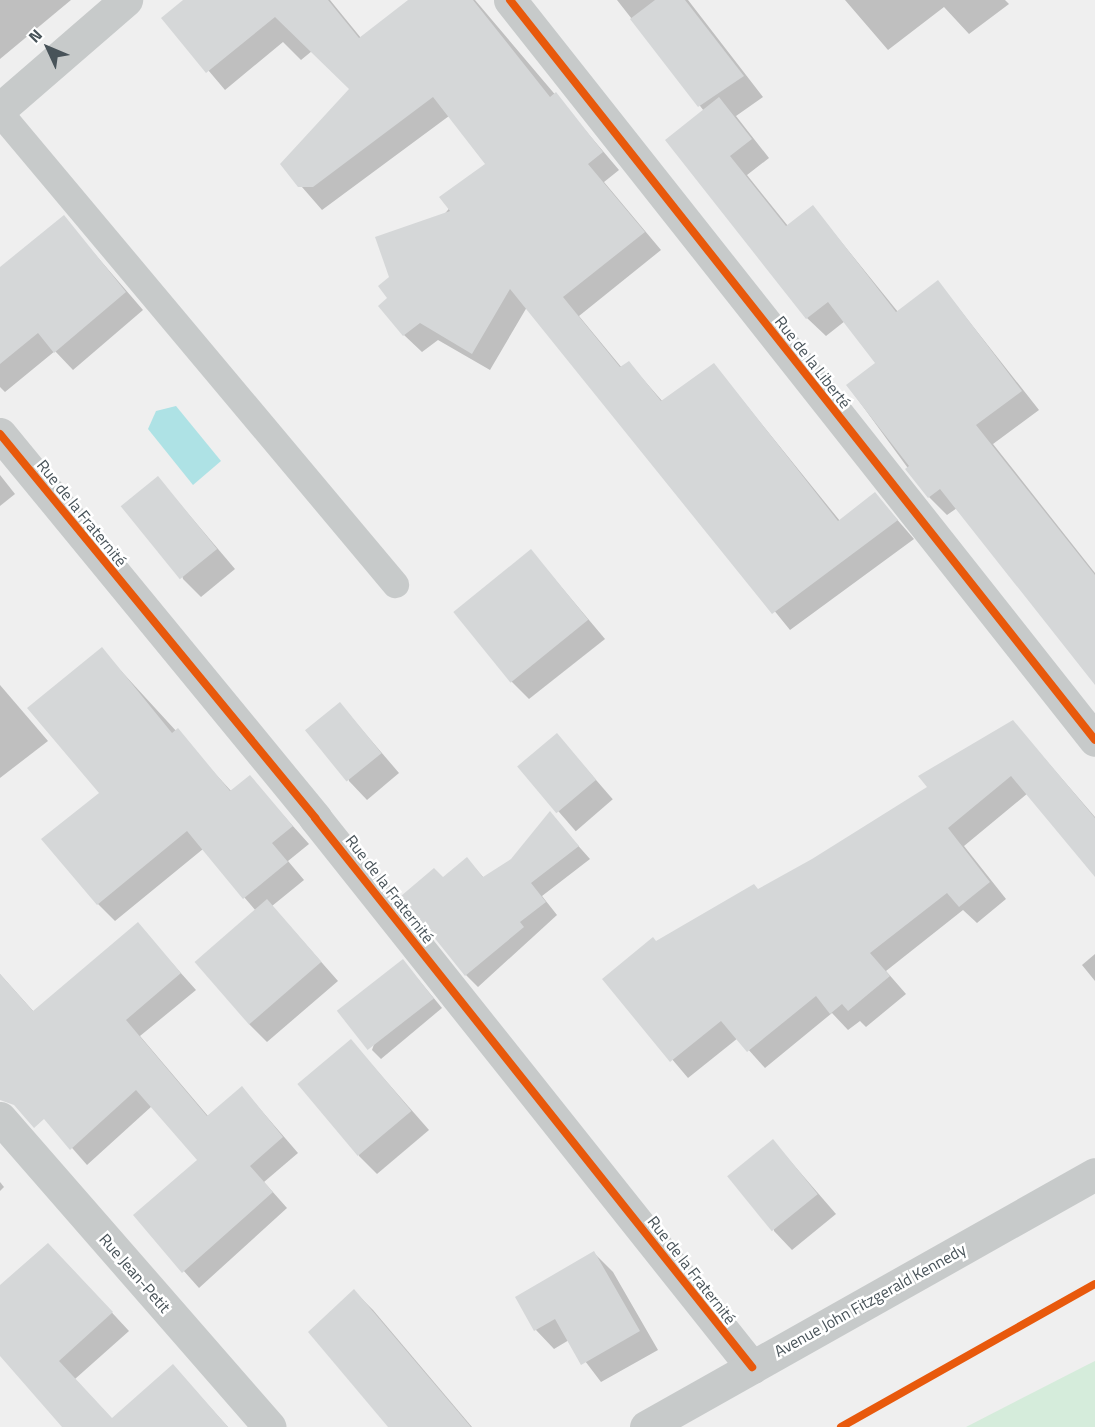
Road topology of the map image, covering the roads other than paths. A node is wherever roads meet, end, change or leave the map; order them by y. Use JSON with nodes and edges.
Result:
{"nodes":[{"id":1,"x":126,"y":0,"type":"edge"},
{"id":2,"x":510,"y":0,"type":"edge"},
{"id":3,"x":0,"y":111,"type":"edge"},
{"id":4,"x":0,"y":434,"type":"edge"},
{"id":5,"x":395,"y":584,"type":"dead end"},
{"id":6,"x":1095,"y":740,"type":"edge"},
{"id":7,"x":0,"y":1118,"type":"edge"},
{"id":8,"x":1095,"y":1174,"type":"edge"},
{"id":9,"x":752,"y":1367,"type":"junction"},
{"id":10,"x":270,"y":1427,"type":"edge"},
{"id":11,"x":646,"y":1427,"type":"edge"}],
"edges":[{"from":1,"to":3,"type":"street"},
{"from":2,"to":6,"type":"street","name":"Rue de la Liberté"},
{"from":3,"to":5,"type":"lane"},
{"from":4,"to":9,"type":"street","name":"Rue de la Fraternité"},
{"from":7,"to":10,"type":"street","name":"Rue Jean-Petit"},
{"from":8,"to":9,"type":"street","name":"Avenue John Fitzgerald Kennedy"},
{"from":9,"to":11,"type":"street","name":"Avenue John Fitzgerald Kennedy"}]}
